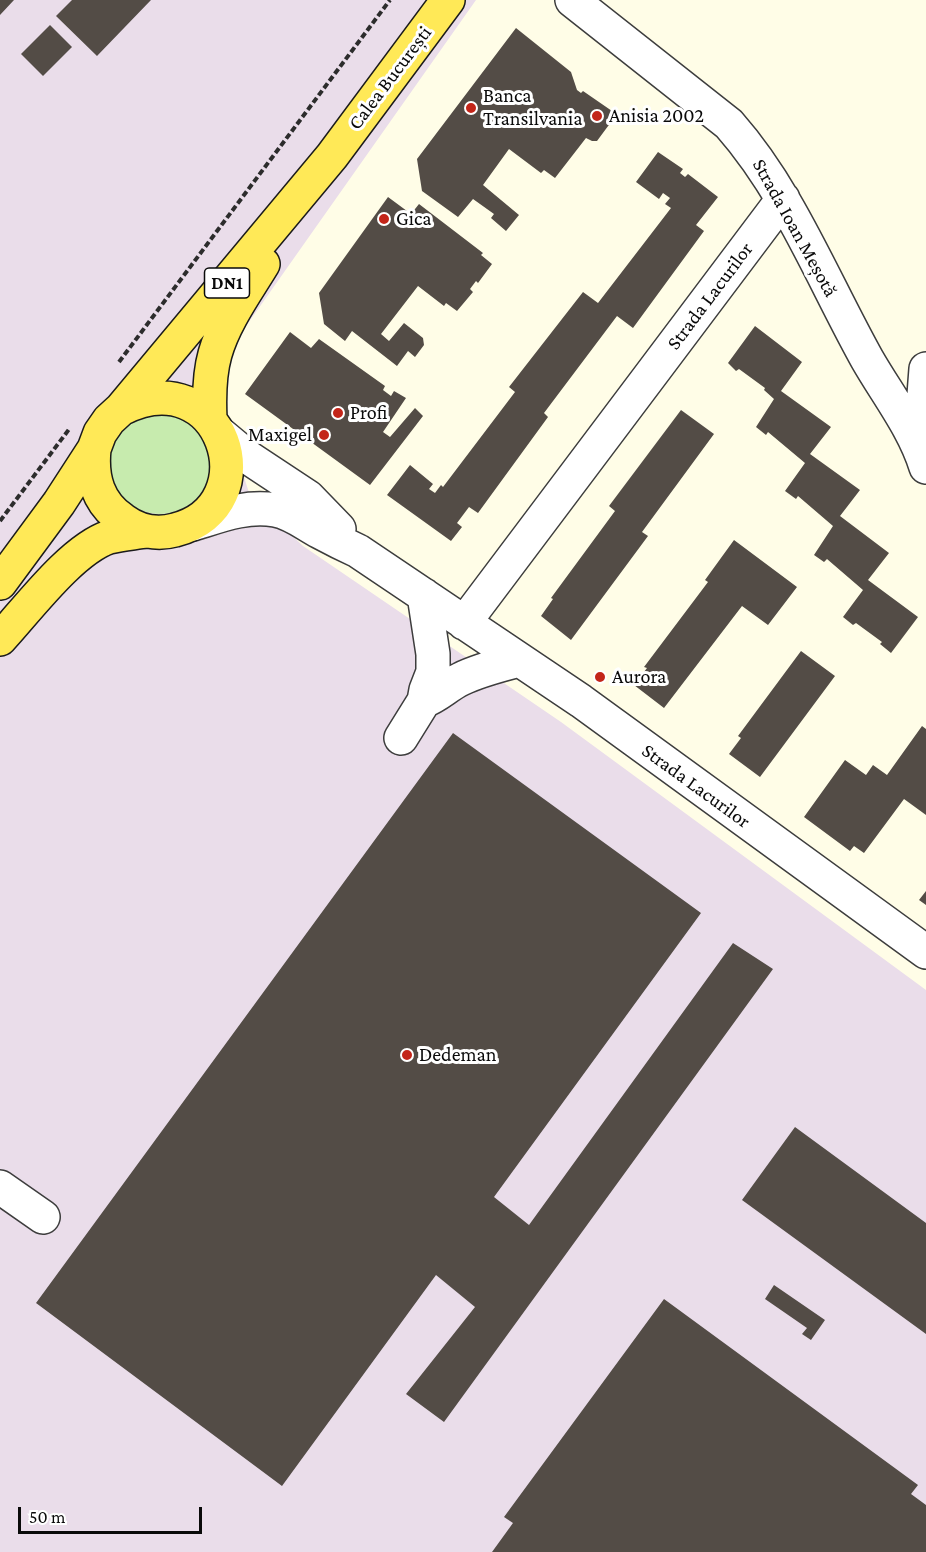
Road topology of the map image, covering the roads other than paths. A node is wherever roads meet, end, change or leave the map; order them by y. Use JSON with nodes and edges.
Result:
{"nodes":[{"id":1,"x":448,"y":0,"type":"edge"},
{"id":2,"x":572,"y":0,"type":"edge"},
{"id":3,"x":332,"y":156,"type":"junction"},
{"id":4,"x":783,"y":199,"type":"junction"},
{"id":5,"x":926,"y":369,"type":"edge"},
{"id":6,"x":121,"y":409,"type":"junction"},
{"id":7,"x":214,"y":426,"type":"junction"},
{"id":8,"x":94,"y":449,"type":"junction"},
{"id":9,"x":923,"y":457,"type":"edge"},
{"id":10,"x":193,"y":524,"type":"junction"},
{"id":11,"x":146,"y":531,"type":"junction"},
{"id":12,"x":358,"y":551,"type":"junction"},
{"id":13,"x":0,"y":583,"type":"edge"},
{"id":14,"x":424,"y":595,"type":"junction"},
{"id":15,"x":464,"y":623,"type":"junction"},
{"id":16,"x":0,"y":639,"type":"edge"},
{"id":17,"x":519,"y":660,"type":"junction"},
{"id":18,"x":424,"y":701,"type":"junction"},
{"id":19,"x":401,"y":738,"type":"dead end"},
{"id":20,"x":926,"y":952,"type":"edge"},
{"id":21,"x":0,"y":1187,"type":"edge"},
{"id":22,"x":43,"y":1218,"type":"dead end"}],
"edges":[{"from":1,"to":3,"type":"main road","name":"Calea București","number":"DN1"},
{"from":2,"to":4,"type":"street","name":"Strada Ioan Meșotă"},
{"from":3,"to":6,"type":"main road","name":"Calea București","number":"DN1"},
{"from":3,"to":7,"type":"main road","name":"Calea București","number":"DN1"},
{"from":4,"to":9,"type":"street","name":"Strada Ioan Meșotă"},
{"from":4,"to":15,"type":"street","name":"Strada Lacurilor"},
{"from":5,"to":9,"type":"street","name":"Strada Ioan Meșotă"},
{"from":6,"to":7,"type":"main road","name":"Calea București","number":"DN1"},
{"from":6,"to":8,"type":"main road","name":"Calea București","number":"DN1"},
{"from":7,"to":10,"type":"main road","name":"Calea București","number":"DN1"},
{"from":7,"to":12,"type":"street","name":"Strada Lacurilor"},
{"from":8,"to":11,"type":"main road","name":"Calea București","number":"DN1"},
{"from":8,"to":13,"type":"main road","name":"Calea București","number":"DN1"},
{"from":10,"to":11,"type":"main road","name":"Calea București","number":"DN1"},
{"from":10,"to":12,"type":"street","name":"Strada Lacurilor"},
{"from":11,"to":16,"type":"main road","name":"Calea București","number":"DN1"},
{"from":12,"to":14,"type":"street","name":"Strada Lacurilor"},
{"from":14,"to":15,"type":"street","name":"Strada Lacurilor"},
{"from":14,"to":18,"type":"street"},
{"from":15,"to":17,"type":"street","name":"Strada Lacurilor"},
{"from":17,"to":18,"type":"street"},
{"from":17,"to":20,"type":"street","name":"Strada Lacurilor"},
{"from":18,"to":19,"type":"street"},
{"from":21,"to":22,"type":"street"}]}
